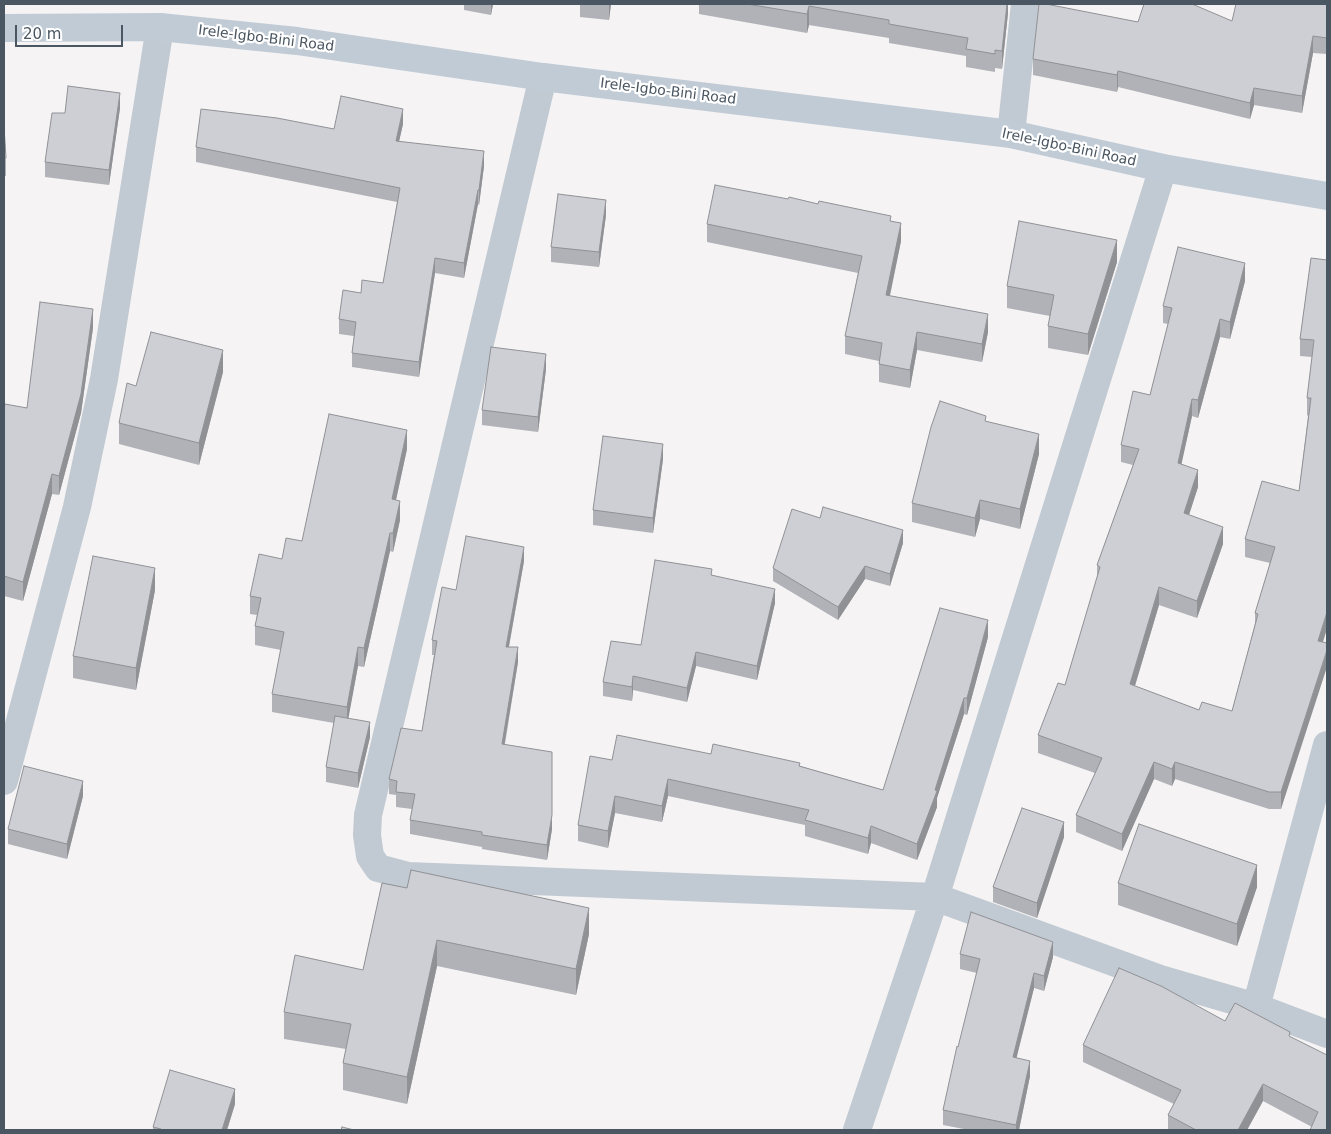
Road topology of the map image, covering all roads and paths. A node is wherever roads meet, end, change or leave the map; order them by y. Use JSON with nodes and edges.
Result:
{"nodes":[{"id":1,"x":1025,"y":4,"type":"edge"},
{"id":2,"x":160,"y":27,"type":"junction"},
{"id":3,"x":4,"y":28,"type":"edge"},
{"id":4,"x":543,"y":77,"type":"junction"},
{"id":5,"x":1011,"y":134,"type":"junction"},
{"id":6,"x":1163,"y":168,"type":"junction"},
{"id":7,"x":1327,"y":196,"type":"edge"},
{"id":8,"x":1327,"y":745,"type":"edge"},
{"id":9,"x":4,"y":781,"type":"edge"},
{"id":10,"x":935,"y":896,"type":"junction"},
{"id":11,"x":1256,"y":1006,"type":"junction"},
{"id":12,"x":1327,"y":1034,"type":"edge"},
{"id":13,"x":857,"y":1130,"type":"edge"}],
"edges":[{"from":1,"to":5,"type":"street"},
{"from":2,"to":3,"type":"street","name":"Irele-Igbo-Bini Road"},
{"from":2,"to":4,"type":"street","name":"Irele-Igbo-Bini Road"},
{"from":2,"to":9,"type":"street"},
{"from":4,"to":5,"type":"street","name":"Irele-Igbo-Bini Road"},
{"from":4,"to":10,"type":"street"},
{"from":5,"to":6,"type":"street","name":"Irele-Igbo-Bini Road"},
{"from":6,"to":7,"type":"street","name":"Irele-Igbo-Bini Road"},
{"from":6,"to":10,"type":"street"},
{"from":8,"to":11,"type":"street"},
{"from":10,"to":11,"type":"street"},
{"from":10,"to":13,"type":"street"},
{"from":11,"to":12,"type":"street"}]}
